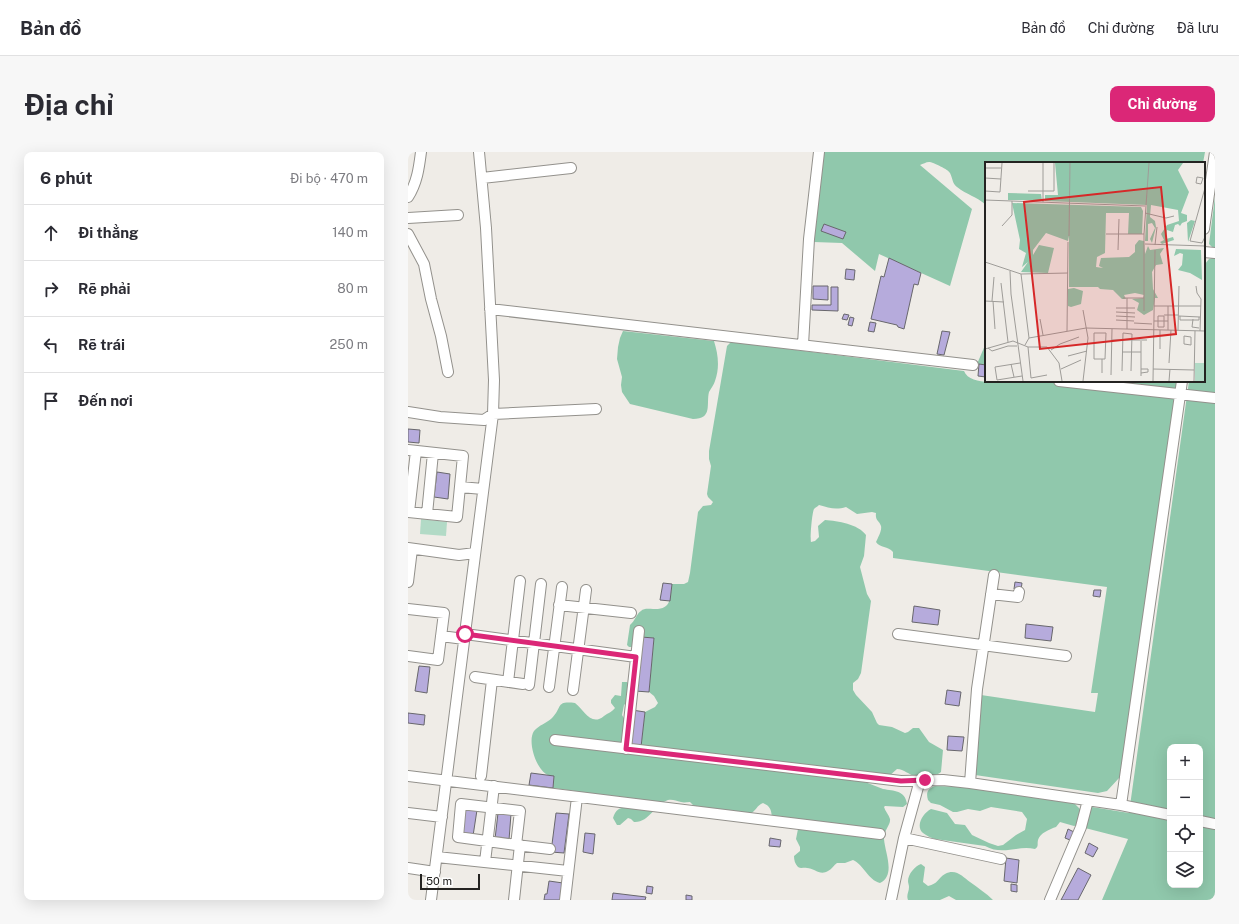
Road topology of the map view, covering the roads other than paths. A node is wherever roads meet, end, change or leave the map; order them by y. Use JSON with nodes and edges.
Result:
{"nodes":[{"id":1,"x":421,"y":152,"type":"edge"},
{"id":2,"x":479,"y":152,"type":"edge"},
{"id":3,"x":819,"y":152,"type":"edge"},
{"id":4,"x":1215,"y":152,"type":"edge"},
{"id":5,"x":570,"y":168,"type":"dead end"},
{"id":6,"x":482,"y":178,"type":"junction"},
{"id":7,"x":408,"y":197,"type":"edge"},
{"id":8,"x":458,"y":215,"type":"dead end"},
{"id":9,"x":408,"y":218,"type":"edge"},
{"id":10,"x":1205,"y":222,"type":"edge"},
{"id":11,"x":408,"y":234,"type":"edge"},
{"id":12,"x":1205,"y":252,"type":"edge"},
{"id":13,"x":1215,"y":253,"type":"edge"},
{"id":14,"x":490,"y":309,"type":"junction"},
{"id":15,"x":804,"y":345,"type":"junction"},
{"id":16,"x":973,"y":365,"type":"dead end"},
{"id":17,"x":448,"y":372,"type":"dead end"},
{"id":18,"x":1069,"y":382,"type":"edge"},
{"id":19,"x":1182,"y":382,"type":"edge"},
{"id":20,"x":1180,"y":393,"type":"junction"},
{"id":21,"x":1215,"y":398,"type":"edge"},
{"id":22,"x":596,"y":409,"type":"dead end"},
{"id":23,"x":408,"y":412,"type":"edge"},
{"id":24,"x":493,"y":414,"type":"junction"},
{"id":25,"x":412,"y":451,"type":"edge"},
{"id":26,"x":433,"y":453,"type":"junction"},
{"id":27,"x":412,"y":481,"type":"junction"},
{"id":28,"x":430,"y":483,"type":"junction"},
{"id":29,"x":460,"y":487,"type":"junction"},
{"id":30,"x":483,"y":489,"type":"junction"},
{"id":31,"x":409,"y":512,"type":"edge"},
{"id":32,"x":427,"y":514,"type":"junction"},
{"id":33,"x":410,"y":549,"type":"edge"},
{"id":34,"x":475,"y":553,"type":"junction"},
{"id":35,"x":994,"y":575,"type":"dead end"},
{"id":36,"x":520,"y":581,"type":"dead end"},
{"id":37,"x":408,"y":582,"type":"edge"},
{"id":38,"x":541,"y":584,"type":"dead end"},
{"id":39,"x":562,"y":587,"type":"dead end"},
{"id":40,"x":586,"y":590,"type":"dead end"},
{"id":41,"x":1019,"y":592,"type":"dead end"},
{"id":42,"x":991,"y":594,"type":"junction"},
{"id":43,"x":559,"y":605,"type":"junction"},
{"id":44,"x":584,"y":608,"type":"junction"},
{"id":45,"x":408,"y":609,"type":"edge"},
{"id":46,"x":631,"y":613,"type":"dead end"},
{"id":47,"x":638,"y":631,"type":"dead end"},
{"id":48,"x":898,"y":634,"type":"dead end"},
{"id":49,"x":441,"y":636,"type":"junction"},
{"id":50,"x":465,"y":637,"type":"junction"},
{"id":51,"x":513,"y":640,"type":"junction"},
{"id":52,"x":534,"y":643,"type":"junction"},
{"id":53,"x":554,"y":646,"type":"junction"},
{"id":54,"x":983,"y":646,"type":"junction"},
{"id":55,"x":578,"y":649,"type":"junction"},
{"id":56,"x":408,"y":656,"type":"edge"},
{"id":57,"x":1066,"y":656,"type":"dead end"},
{"id":58,"x":636,"y":657,"type":"junction"},
{"id":59,"x":475,"y":677,"type":"dead end"},
{"id":60,"x":492,"y":680,"type":"junction"},
{"id":61,"x":508,"y":682,"type":"junction"},
{"id":62,"x":549,"y":687,"type":"dead end"},
{"id":63,"x":573,"y":690,"type":"dead end"},
{"id":64,"x":555,"y":740,"type":"dead end"},
{"id":65,"x":626,"y":749,"type":"junction"},
{"id":66,"x":408,"y":776,"type":"edge"},
{"id":67,"x":480,"y":776,"type":"dead end"},
{"id":68,"x":446,"y":780,"type":"junction"},
{"id":69,"x":920,"y":780,"type":"junction"},
{"id":70,"x":970,"y":783,"type":"junction"},
{"id":71,"x":494,"y":786,"type":"junction"},
{"id":72,"x":577,"y":797,"type":"junction"},
{"id":73,"x":1088,"y":800,"type":"junction"},
{"id":74,"x":1121,"y":805,"type":"junction"},
{"id":75,"x":491,"y":808,"type":"junction"},
{"id":76,"x":408,"y":813,"type":"edge"},
{"id":77,"x":1167,"y":814,"type":"edge"},
{"id":78,"x":442,"y":817,"type":"junction"},
{"id":79,"x":1203,"y":822,"type":"edge"},
{"id":80,"x":1215,"y":824,"type":"edge"},
{"id":81,"x":880,"y":834,"type":"dead end"},
{"id":82,"x":904,"y":838,"type":"junction"},
{"id":83,"x":487,"y":841,"type":"junction"},
{"id":84,"x":518,"y":845,"type":"junction"},
{"id":85,"x":550,"y":849,"type":"dead end"},
{"id":86,"x":437,"y":857,"type":"junction"},
{"id":87,"x":1001,"y":859,"type":"dead end"},
{"id":88,"x":485,"y":862,"type":"junction"},
{"id":89,"x":518,"y":866,"type":"junction"},
{"id":90,"x":408,"y":868,"type":"edge"},
{"id":91,"x":568,"y":871,"type":"junction"},
{"id":92,"x":435,"y":872,"type":"junction"},
{"id":93,"x":431,"y":900,"type":"edge"},
{"id":94,"x":514,"y":900,"type":"edge"},
{"id":95,"x":567,"y":900,"type":"edge"},
{"id":96,"x":891,"y":900,"type":"edge"},
{"id":97,"x":1050,"y":900,"type":"edge"}],
"edges":[{"from":1,"to":7,"type":"street"},
{"from":2,"to":6,"type":"street"},
{"from":3,"to":15,"type":"street"},
{"from":4,"to":10,"type":"street"},
{"from":5,"to":6,"type":"street"},
{"from":6,"to":14,"type":"street"},
{"from":8,"to":9,"type":"street"},
{"from":11,"to":17,"type":"street"},
{"from":12,"to":13,"type":"street"},
{"from":14,"to":15,"type":"street"},
{"from":14,"to":24,"type":"street"},
{"from":15,"to":16,"type":"street"},
{"from":18,"to":20,"type":"street"},
{"from":19,"to":20,"type":"street"},
{"from":20,"to":21,"type":"street"},
{"from":20,"to":74,"type":"street"},
{"from":22,"to":24,"type":"street"},
{"from":23,"to":24,"type":"street"},
{"from":24,"to":30,"type":"street"},
{"from":25,"to":26,"type":"street"},
{"from":25,"to":27,"type":"street"},
{"from":26,"to":28,"type":"street"},
{"from":26,"to":29,"type":"street"},
{"from":27,"to":28,"type":"street"},
{"from":27,"to":31,"type":"street"},
{"from":28,"to":32,"type":"street"},
{"from":29,"to":30,"type":"street"},
{"from":29,"to":32,"type":"street"},
{"from":30,"to":34,"type":"street"},
{"from":31,"to":32,"type":"street"},
{"from":33,"to":34,"type":"street"},
{"from":33,"to":37,"type":"street"},
{"from":34,"to":50,"type":"street"},
{"from":35,"to":42,"type":"street"},
{"from":36,"to":51,"type":"street"},
{"from":38,"to":52,"type":"street"},
{"from":39,"to":43,"type":"street"},
{"from":40,"to":44,"type":"street"},
{"from":41,"to":42,"type":"street"},
{"from":42,"to":54,"type":"street"},
{"from":43,"to":44,"type":"street"},
{"from":43,"to":53,"type":"street"},
{"from":44,"to":46,"type":"street"},
{"from":44,"to":55,"type":"street"},
{"from":45,"to":49,"type":"street"},
{"from":47,"to":58,"type":"street"},
{"from":48,"to":54,"type":"street"},
{"from":49,"to":50,"type":"street"},
{"from":49,"to":56,"type":"street"},
{"from":50,"to":51,"type":"street"},
{"from":50,"to":68,"type":"street"},
{"from":51,"to":52,"type":"street"},
{"from":51,"to":61,"type":"street"},
{"from":52,"to":53,"type":"street"},
{"from":52,"to":61,"type":"street"},
{"from":53,"to":55,"type":"street"},
{"from":53,"to":62,"type":"street"},
{"from":54,"to":57,"type":"street"},
{"from":54,"to":70,"type":"street"},
{"from":55,"to":58,"type":"street"},
{"from":55,"to":63,"type":"street"},
{"from":58,"to":65,"type":"street"},
{"from":59,"to":60,"type":"street"},
{"from":60,"to":61,"type":"street"},
{"from":60,"to":67,"type":"street"},
{"from":64,"to":65,"type":"street"},
{"from":65,"to":69,"type":"street"},
{"from":66,"to":68,"type":"street"},
{"from":68,"to":71,"type":"street"},
{"from":68,"to":78,"type":"street"},
{"from":69,"to":70,"type":"street"},
{"from":69,"to":82,"type":"street"},
{"from":70,"to":73,"type":"street"},
{"from":71,"to":72,"type":"street"},
{"from":71,"to":75,"type":"street"},
{"from":72,"to":81,"type":"street"},
{"from":72,"to":91,"type":"street"},
{"from":73,"to":74,"type":"street"},
{"from":73,"to":97,"type":"street"},
{"from":74,"to":77,"type":"street"},
{"from":75,"to":83,"type":"street"},
{"from":75,"to":83,"type":"street"},
{"from":75,"to":84,"type":"street"},
{"from":76,"to":78,"type":"street"},
{"from":78,"to":86,"type":"street"},
{"from":79,"to":80,"type":"street"},
{"from":82,"to":87,"type":"street"},
{"from":82,"to":96,"type":"street"},
{"from":83,"to":84,"type":"street"},
{"from":83,"to":88,"type":"street"},
{"from":84,"to":85,"type":"street"},
{"from":84,"to":89,"type":"street"},
{"from":86,"to":88,"type":"street"},
{"from":86,"to":92,"type":"street"},
{"from":88,"to":89,"type":"street"},
{"from":89,"to":91,"type":"street"},
{"from":89,"to":94,"type":"street"},
{"from":90,"to":92,"type":"street"},
{"from":91,"to":95,"type":"street"},
{"from":92,"to":93,"type":"street"}]}
